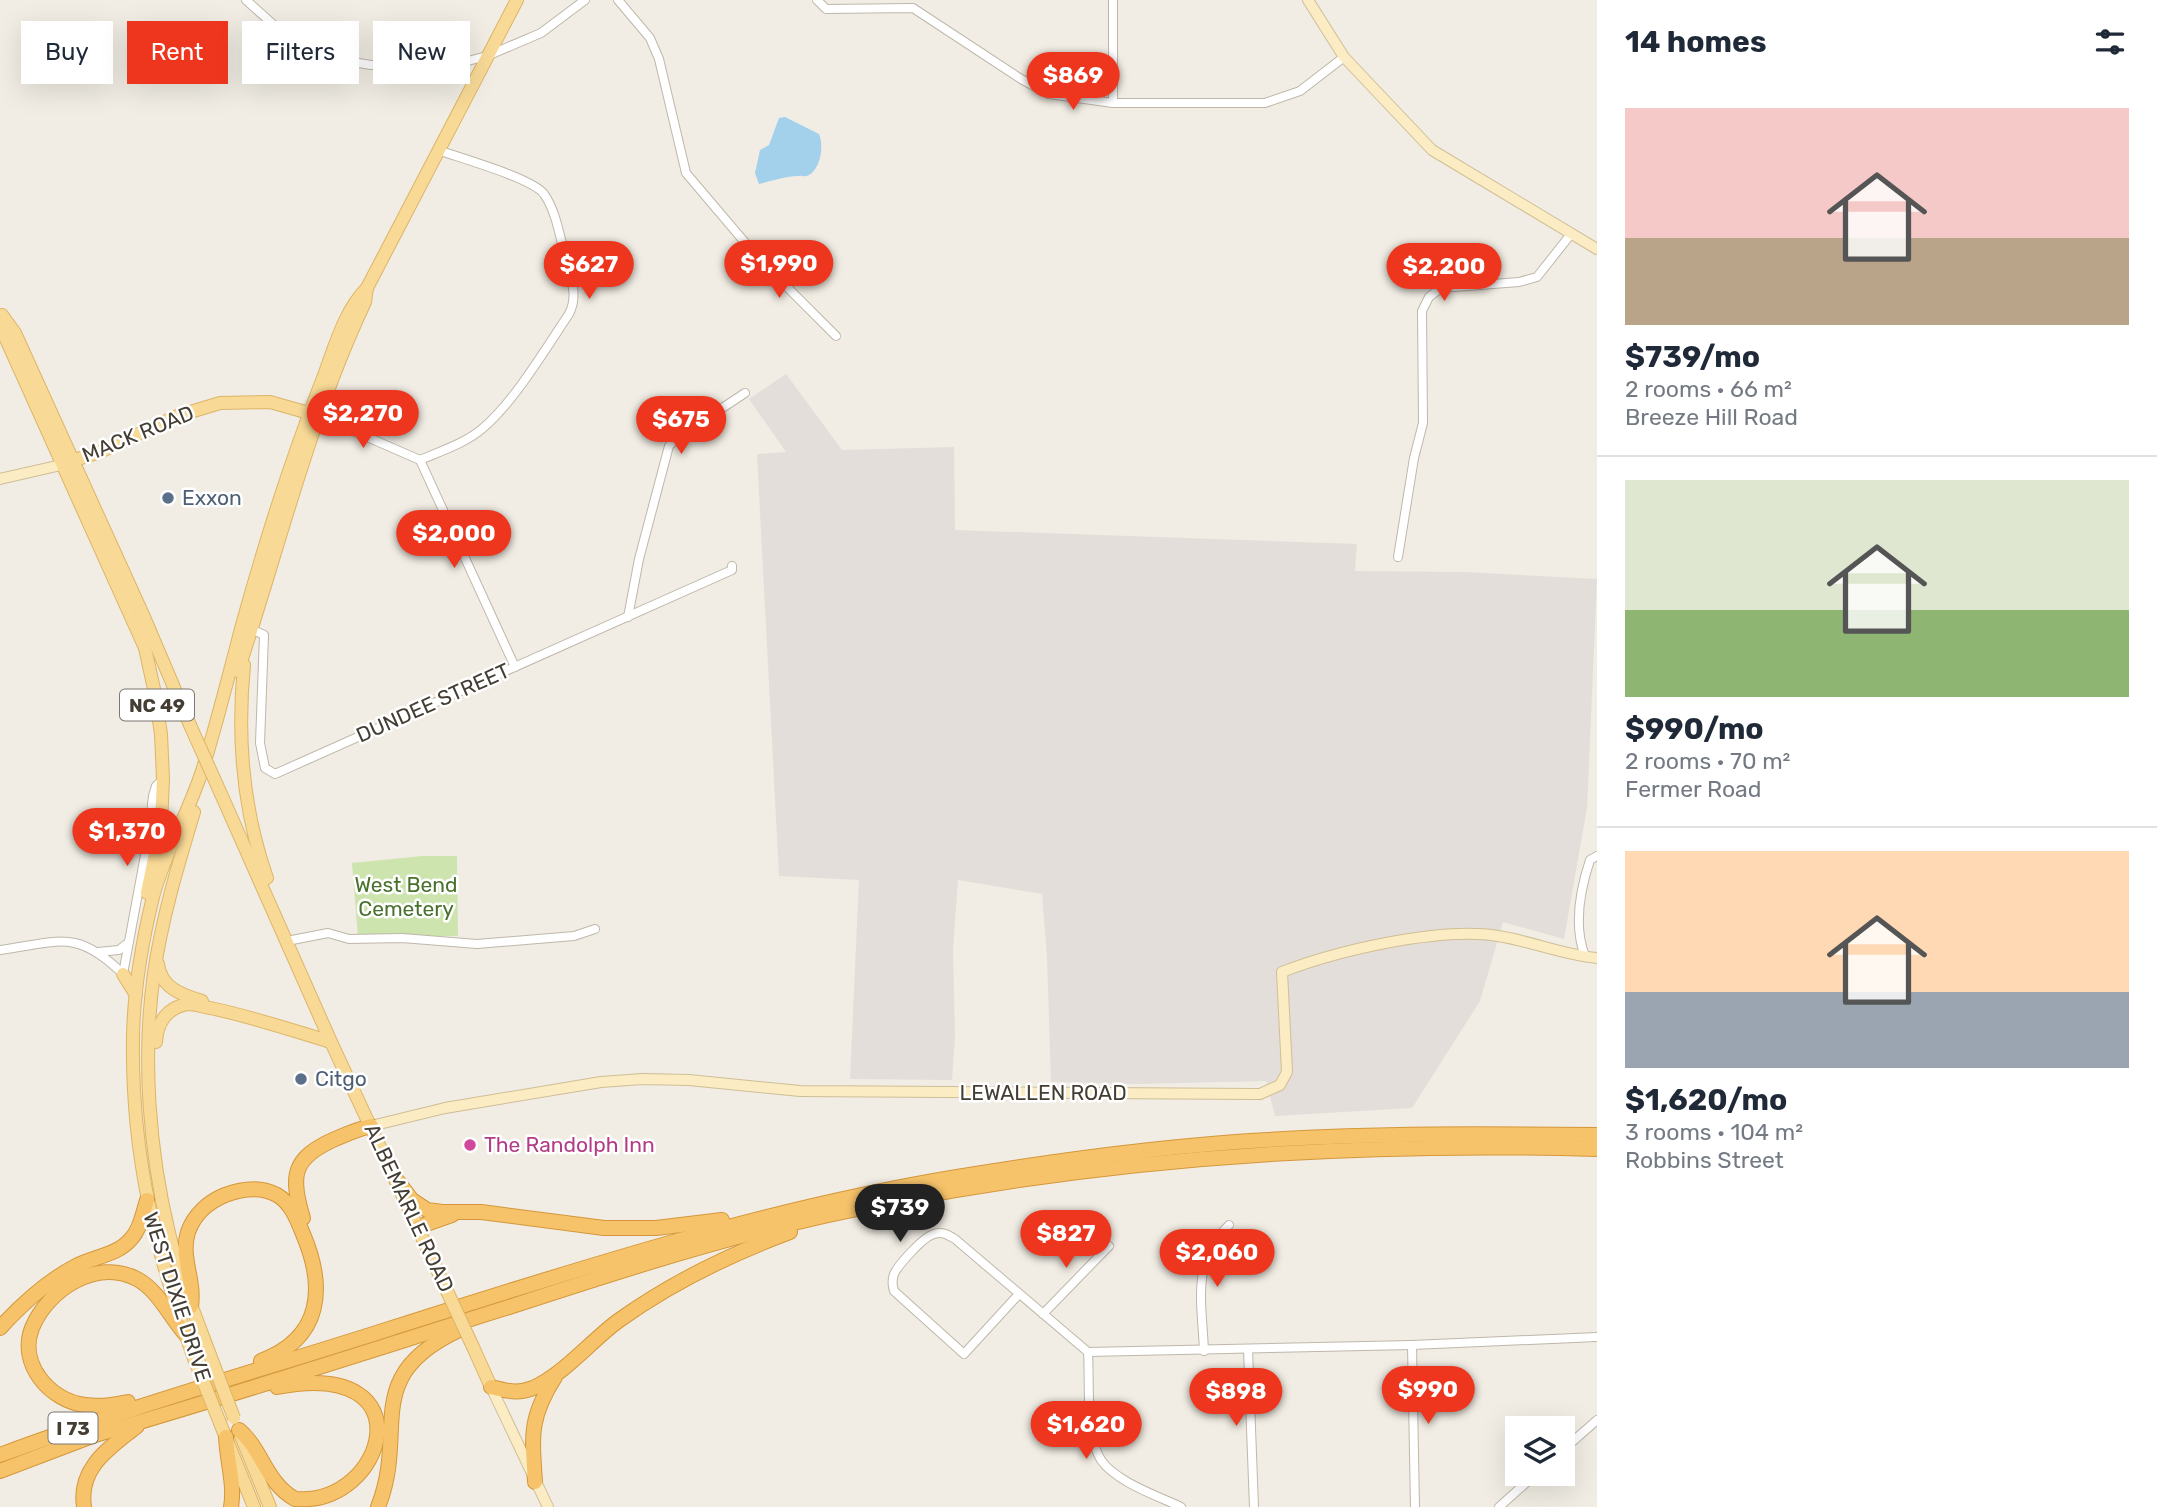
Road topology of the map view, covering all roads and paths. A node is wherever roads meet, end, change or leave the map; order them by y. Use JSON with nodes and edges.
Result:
{"nodes":[{"id":1,"x":246,"y":0,"type":"edge"},
{"id":2,"x":517,"y":0,"type":"edge"},
{"id":3,"x":585,"y":0,"type":"edge"},
{"id":4,"x":618,"y":0,"type":"edge"},
{"id":5,"x":817,"y":0,"type":"edge"},
{"id":6,"x":1113,"y":0,"type":"edge"},
{"id":7,"x":1308,"y":0,"type":"edge"},
{"id":8,"x":487,"y":57,"type":"junction"},
{"id":9,"x":1344,"y":57,"type":"junction"},
{"id":10,"x":1113,"y":103,"type":"junction"},
{"id":11,"x":438,"y":150,"type":"junction"},
{"id":12,"x":1571,"y":234,"type":"junction"},
{"id":13,"x":1597,"y":249,"type":"edge"},
{"id":14,"x":0,"y":312,"type":"edge"},
{"id":15,"x":0,"y":318,"type":"edge"},
{"id":16,"x":836,"y":336,"type":"dead end"},
{"id":17,"x":745,"y":393,"type":"dead end"},
{"id":18,"x":314,"y":414,"type":"junction"},
{"id":19,"x":420,"y":460,"type":"junction"},
{"id":20,"x":67,"y":463,"type":"junction"},
{"id":21,"x":0,"y":480,"type":"edge"},
{"id":22,"x":1398,"y":556,"type":"dead end"},
{"id":23,"x":732,"y":566,"type":"dead end"},
{"id":24,"x":628,"y":617,"type":"junction"},
{"id":25,"x":251,"y":629,"type":"junction"},
{"id":26,"x":140,"y":633,"type":"junction"},
{"id":27,"x":245,"y":649,"type":"junction"},
{"id":28,"x":515,"y":667,"type":"junction"},
{"id":29,"x":168,"y":678,"type":"junction"},
{"id":30,"x":163,"y":779,"type":"junction"},
{"id":31,"x":183,"y":832,"type":"junction"},
{"id":32,"x":1597,"y":856,"type":"edge"},
{"id":33,"x":272,"y":906,"type":"junction"},
{"id":34,"x":595,"y":929,"type":"dead end"},
{"id":35,"x":287,"y":941,"type":"junction"},
{"id":36,"x":128,"y":943,"type":"junction"},
{"id":37,"x":0,"y":950,"type":"edge"},
{"id":38,"x":97,"y":952,"type":"junction"},
{"id":39,"x":143,"y":952,"type":"junction"},
{"id":40,"x":1585,"y":956,"type":"junction"},
{"id":41,"x":157,"y":957,"type":"junction"},
{"id":42,"x":1597,"y":958,"type":"edge"},
{"id":43,"x":123,"y":974,"type":"junction"},
{"id":44,"x":136,"y":995,"type":"junction"},
{"id":45,"x":218,"y":1009,"type":"junction"},
{"id":46,"x":331,"y":1042,"type":"junction"},
{"id":47,"x":149,"y":1073,"type":"junction"},
{"id":48,"x":371,"y":1126,"type":"junction"},
{"id":49,"x":1597,"y":1135,"type":"edge"},
{"id":50,"x":1597,"y":1149,"type":"edge"},
{"id":51,"x":396,"y":1179,"type":"junction"},
{"id":52,"x":147,"y":1200,"type":"junction"},
{"id":53,"x":806,"y":1207,"type":"junction"},
{"id":54,"x":460,"y":1212,"type":"junction"},
{"id":55,"x":837,"y":1214,"type":"junction"},
{"id":56,"x":1229,"y":1225,"type":"dead end"},
{"id":57,"x":418,"y":1227,"type":"junction"},
{"id":58,"x":309,"y":1244,"type":"junction"},
{"id":59,"x":1109,"y":1246,"type":"dead end"},
{"id":60,"x":1019,"y":1294,"type":"junction"},
{"id":61,"x":191,"y":1306,"type":"junction"},
{"id":62,"x":508,"y":1307,"type":"junction"},
{"id":63,"x":1043,"y":1314,"type":"junction"},
{"id":64,"x":0,"y":1328,"type":"edge"},
{"id":65,"x":186,"y":1335,"type":"junction"},
{"id":66,"x":1597,"y":1337,"type":"edge"},
{"id":67,"x":1412,"y":1345,"type":"junction"},
{"id":68,"x":1248,"y":1349,"type":"junction"},
{"id":69,"x":1203,"y":1351,"type":"junction"},
{"id":70,"x":1087,"y":1352,"type":"junction"},
{"id":71,"x":559,"y":1370,"type":"junction"},
{"id":72,"x":239,"y":1375,"type":"junction"},
{"id":73,"x":491,"y":1387,"type":"junction"},
{"id":74,"x":238,"y":1392,"type":"junction"},
{"id":75,"x":146,"y":1404,"type":"junction"},
{"id":76,"x":1597,"y":1420,"type":"edge"},
{"id":77,"x":143,"y":1421,"type":"junction"},
{"id":78,"x":233,"y":1428,"type":"junction"},
{"id":79,"x":1575,"y":1439,"type":"edge"},
{"id":80,"x":0,"y":1455,"type":"edge"},
{"id":81,"x":0,"y":1471,"type":"edge"},
{"id":82,"x":535,"y":1482,"type":"junction"},
{"id":83,"x":1523,"y":1486,"type":"edge"},
{"id":84,"x":84,"y":1507,"type":"edge"},
{"id":85,"x":231,"y":1507,"type":"edge"},
{"id":86,"x":254,"y":1507,"type":"edge"},
{"id":87,"x":270,"y":1507,"type":"edge"},
{"id":88,"x":378,"y":1507,"type":"edge"},
{"id":89,"x":548,"y":1507,"type":"edge"},
{"id":90,"x":1181,"y":1507,"type":"edge"},
{"id":91,"x":1254,"y":1507,"type":"edge"},
{"id":92,"x":1415,"y":1507,"type":"edge"},
{"id":93,"x":1499,"y":1507,"type":"edge"}],
"edges":[{"from":1,"to":8,"type":"street"},
{"from":2,"to":8,"type":"main road"},
{"from":3,"to":8,"type":"street"},
{"from":4,"to":16,"type":"street"},
{"from":5,"to":10,"type":"street"},
{"from":6,"to":10,"type":"street"},
{"from":7,"to":9,"type":"street"},
{"from":8,"to":11,"type":"main road"},
{"from":9,"to":10,"type":"street"},
{"from":9,"to":12,"type":"street"},
{"from":11,"to":18,"type":"main road"},
{"from":11,"to":19,"type":"street"},
{"from":12,"to":13,"type":"street"},
{"from":12,"to":22,"type":"street"},
{"from":14,"to":20,"type":"main road","number":"NC 49"},
{"from":15,"to":20,"type":"main road","number":"NC 49"},
{"from":17,"to":24,"type":"street"},
{"from":18,"to":19,"type":"street"},
{"from":18,"to":20,"type":"main road","name":"MACK ROAD"},
{"from":18,"to":25,"type":"main road"},
{"from":18,"to":31,"type":"main road"},
{"from":19,"to":28,"type":"street"},
{"from":20,"to":21,"type":"street","name":"MACK ROAD"},
{"from":20,"to":26,"type":"main road","number":"NC 49"},
{"from":20,"to":29,"type":"main road","name":"ALBEMARLE ROAD","number":"NC 49"},
{"from":23,"to":24,"type":"street","name":"DUNDEE STREET"},
{"from":24,"to":28,"type":"street","name":"DUNDEE STREET"},
{"from":25,"to":27,"type":"main road"},
{"from":25,"to":28,"type":"street","name":"DUNDEE STREET"},
{"from":26,"to":29,"type":"main road","name":"ALBEMARLE ROAD"},
{"from":26,"to":30,"type":"main road","number":"NC 49"},
{"from":27,"to":31,"type":"main road"},
{"from":27,"to":33,"type":"main road"},
{"from":29,"to":33,"type":"main road","name":"ALBEMARLE ROAD","bridge":true},
{"from":30,"to":36,"type":"street"},
{"from":30,"to":39,"type":"main road","number":"NC 49"},
{"from":31,"to":39,"type":"main road","name":"WEST DIXIE DRIVE"},
{"from":31,"to":41,"type":"main road","name":"WEST DIXIE DRIVE"},
{"from":32,"to":40,"type":"street"},
{"from":33,"to":35,"type":"main road","name":"ALBEMARLE ROAD"},
{"from":34,"to":35,"type":"street"},
{"from":35,"to":46,"type":"main road","name":"ALBEMARLE ROAD"},
{"from":36,"to":38,"type":"street"},
{"from":36,"to":43,"type":"street"},
{"from":37,"to":38,"type":"street"},
{"from":38,"to":43,"type":"street"},
{"from":39,"to":44,"type":"main road","name":"WEST DIXIE DRIVE"},
{"from":40,"to":42,"type":"street","name":"LEWALLEN ROAD"},
{"from":40,"to":48,"type":"street","name":"LEWALLEN ROAD"},
{"from":41,"to":45,"type":"main road"},
{"from":41,"to":47,"type":"main road","name":"WEST DIXIE DRIVE"},
{"from":43,"to":44,"type":"main road"},
{"from":44,"to":52,"type":"main road","name":"WEST DIXIE DRIVE"},
{"from":45,"to":46,"type":"main road"},
{"from":45,"to":47,"type":"main road"},
{"from":46,"to":48,"type":"main road","name":"ALBEMARLE ROAD"},
{"from":47,"to":61,"type":"main road","name":"WEST DIXIE DRIVE"},
{"from":48,"to":51,"type":"main road","name":"ALBEMARLE ROAD"},
{"from":48,"to":58,"type":"highway"},
{"from":49,"to":53,"type":"highway","number":"I 73"},
{"from":50,"to":55,"type":"highway","number":"I 73"},
{"from":51,"to":54,"type":"highway"},
{"from":51,"to":57,"type":"main road","name":"ALBEMARLE ROAD"},
{"from":52,"to":64,"type":"highway"},
{"from":52,"to":65,"type":"main road","name":"WEST DIXIE DRIVE"},
{"from":53,"to":54,"type":"highway"},
{"from":53,"to":72,"type":"highway","number":"I 73"},
{"from":54,"to":57,"type":"highway"},
{"from":55,"to":62,"type":"highway","number":"I 73"},
{"from":55,"to":71,"type":"highway"},
{"from":56,"to":69,"type":"street"},
{"from":57,"to":73,"type":"main road","name":"ALBEMARLE ROAD","bridge":true},
{"from":58,"to":61,"type":"highway"},
{"from":58,"to":72,"type":"highway"},
{"from":59,"to":63,"type":"street"},
{"from":60,"to":60,"type":"street"},
{"from":60,"to":63,"type":"street"},
{"from":61,"to":78,"type":"main road","name":"WEST DIXIE DRIVE","bridge":true},
{"from":62,"to":74,"type":"highway","number":"I 73"},
{"from":62,"to":88,"type":"highway"},
{"from":63,"to":70,"type":"street"},
{"from":65,"to":75,"type":"highway"},
{"from":65,"to":78,"type":"main road","name":"WEST DIXIE DRIVE","bridge":true},
{"from":66,"to":67,"type":"street"},
{"from":67,"to":68,"type":"street"},
{"from":67,"to":92,"type":"street"},
{"from":68,"to":69,"type":"street"},
{"from":68,"to":91,"type":"street"},
{"from":69,"to":70,"type":"street"},
{"from":70,"to":90,"type":"street"},
{"from":71,"to":73,"type":"highway"},
{"from":71,"to":82,"type":"highway"},
{"from":72,"to":75,"type":"highway","number":"I 73"},
{"from":73,"to":82,"type":"street","name":"ALBEMARLE ROAD"},
{"from":74,"to":77,"type":"highway","number":"I 73"},
{"from":74,"to":78,"type":"highway"},
{"from":75,"to":80,"type":"highway","number":"I 73"},
{"from":76,"to":79,"type":"street"},
{"from":77,"to":81,"type":"highway","number":"I 73"},
{"from":77,"to":84,"type":"highway"},
{"from":78,"to":85,"type":"highway"},
{"from":78,"to":86,"type":"main road","name":"WEST DIXIE DRIVE"},
{"from":78,"to":87,"type":"main road","name":"WEST DIXIE DRIVE"},
{"from":82,"to":89,"type":"street","name":"ALBEMARLE ROAD"},
{"from":83,"to":93,"type":"street"}]}
